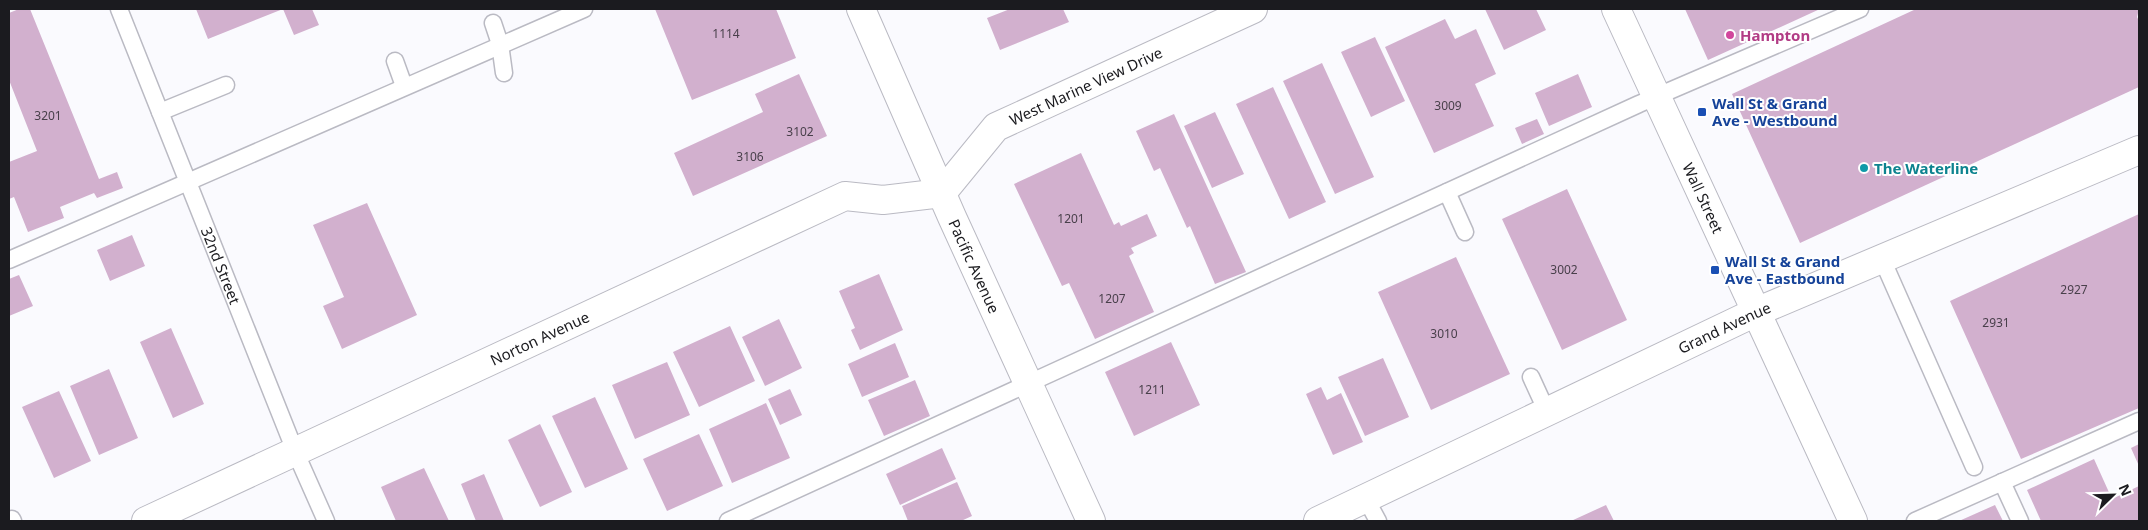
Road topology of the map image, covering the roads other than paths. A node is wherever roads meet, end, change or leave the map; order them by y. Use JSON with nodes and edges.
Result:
{"nodes":[{"id":1,"x":119,"y":9,"type":"edge"},
{"id":2,"x":584,"y":9,"type":"edge"},
{"id":3,"x":861,"y":9,"type":"edge"},
{"id":4,"x":1253,"y":9,"type":"edge"},
{"id":5,"x":1616,"y":9,"type":"edge"},
{"id":6,"x":1860,"y":9,"type":"edge"},
{"id":7,"x":493,"y":24,"type":"dead end"},
{"id":8,"x":500,"y":44,"type":"junction"},
{"id":9,"x":395,"y":62,"type":"dead end"},
{"id":10,"x":504,"y":73,"type":"dead end"},
{"id":11,"x":226,"y":85,"type":"dead end"},
{"id":12,"x":404,"y":86,"type":"junction"},
{"id":13,"x":1657,"y":97,"type":"junction"},
{"id":14,"x":160,"y":112,"type":"junction"},
{"id":15,"x":2139,"y":150,"type":"edge"},
{"id":16,"x":188,"y":183,"type":"junction"},
{"id":17,"x":1447,"y":192,"type":"junction"},
{"id":18,"x":942,"y":193,"type":"junction"},
{"id":19,"x":1465,"y":232,"type":"dead end"},
{"id":20,"x":1882,"y":259,"type":"junction"},
{"id":21,"x":9,"y":260,"type":"edge"},
{"id":22,"x":1756,"y":312,"type":"junction"},
{"id":23,"x":1531,"y":377,"type":"dead end"},
{"id":24,"x":1028,"y":383,"type":"junction"},
{"id":25,"x":1547,"y":412,"type":"junction"},
{"id":26,"x":2139,"y":421,"type":"edge"},
{"id":27,"x":295,"y":451,"type":"junction"},
{"id":28,"x":1974,"y":467,"type":"dead end"},
{"id":29,"x":2002,"y":482,"type":"junction"},
{"id":30,"x":1372,"y":510,"type":"edge"},
{"id":31,"x":146,"y":521,"type":"edge"},
{"id":32,"x":326,"y":521,"type":"edge"},
{"id":33,"x":728,"y":521,"type":"edge"},
{"id":34,"x":1091,"y":521,"type":"edge"},
{"id":35,"x":1318,"y":521,"type":"edge"},
{"id":36,"x":1852,"y":521,"type":"edge"},
{"id":37,"x":1915,"y":521,"type":"edge"},
{"id":38,"x":2020,"y":521,"type":"edge"}],
"edges":[{"from":1,"to":14,"type":"lane","name":"32nd Street"},
{"from":2,"to":8,"type":"lane"},
{"from":3,"to":18,"type":"street","name":"Pacific Avenue"},
{"from":4,"to":18,"type":"street","name":"West Marine View Drive"},
{"from":5,"to":13,"type":"street","name":"Wall Street"},
{"from":6,"to":13,"type":"lane"},
{"from":7,"to":8,"type":"lane"},
{"from":8,"to":10,"type":"lane"},
{"from":8,"to":12,"type":"lane"},
{"from":9,"to":12,"type":"lane"},
{"from":11,"to":14,"type":"lane"},
{"from":12,"to":16,"type":"lane"},
{"from":13,"to":17,"type":"lane"},
{"from":13,"to":22,"type":"street","name":"Wall Street"},
{"from":14,"to":16,"type":"lane","name":"32nd Street"},
{"from":15,"to":20,"type":"street","name":"Grand Avenue"},
{"from":16,"to":21,"type":"lane"},
{"from":16,"to":27,"type":"lane","name":"32nd Street"},
{"from":17,"to":19,"type":"lane"},
{"from":17,"to":24,"type":"lane"},
{"from":18,"to":24,"type":"street","name":"Pacific Avenue"},
{"from":18,"to":27,"type":"street","name":"Norton Avenue"},
{"from":20,"to":22,"type":"street","name":"Grand Avenue"},
{"from":20,"to":28,"type":"lane"},
{"from":22,"to":25,"type":"street","name":"Grand Avenue"},
{"from":22,"to":36,"type":"street","name":"Wall Street"},
{"from":23,"to":25,"type":"lane"},
{"from":24,"to":33,"type":"lane"},
{"from":24,"to":34,"type":"street","name":"Pacific Avenue"},
{"from":25,"to":30,"type":"street","name":"Grand Avenue"},
{"from":26,"to":29,"type":"lane"},
{"from":27,"to":31,"type":"street","name":"Norton Avenue"},
{"from":27,"to":32,"type":"lane","name":"32nd Street"},
{"from":29,"to":37,"type":"lane"},
{"from":29,"to":38,"type":"lane"},
{"from":30,"to":35,"type":"street","name":"Grand Avenue"}]}
